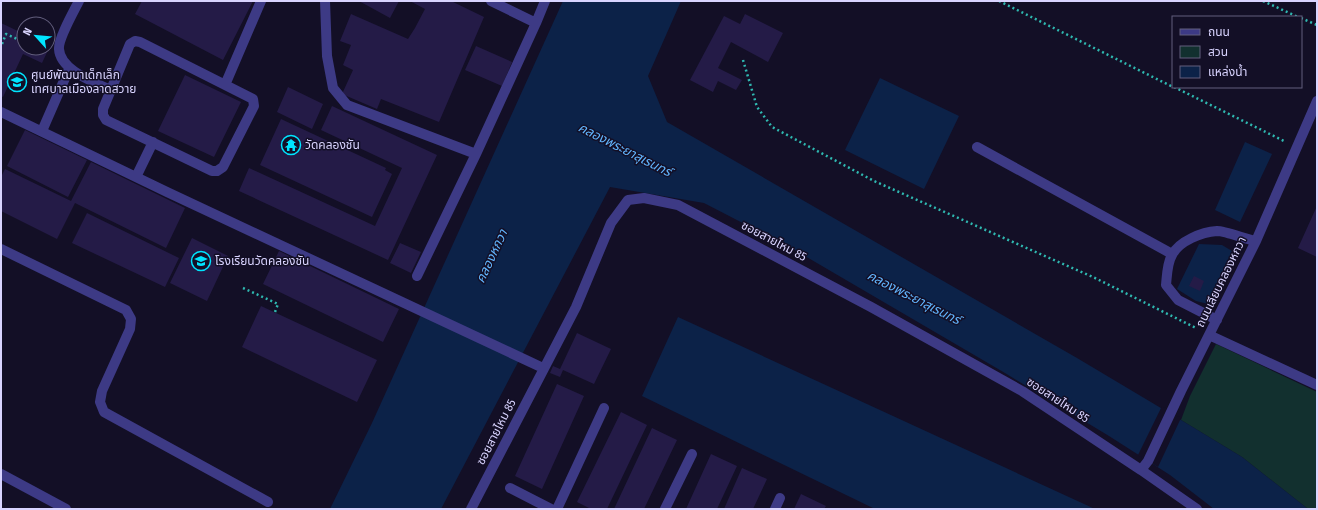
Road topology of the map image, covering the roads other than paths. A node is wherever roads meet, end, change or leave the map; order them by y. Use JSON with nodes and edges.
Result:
{"nodes":[{"id":1,"x":79,"y":1,"type":"edge"},
{"id":2,"x":261,"y":1,"type":"edge"},
{"id":3,"x":325,"y":1,"type":"edge"},
{"id":4,"x":491,"y":1,"type":"edge"},
{"id":5,"x":545,"y":1,"type":"edge"},
{"id":6,"x":536,"y":23,"type":"junction"},
{"id":7,"x":69,"y":68,"type":"junction"},
{"id":8,"x":225,"y":85,"type":"junction"},
{"id":9,"x":110,"y":90,"type":"junction"},
{"id":10,"x":1317,"y":101,"type":"edge"},
{"id":11,"x":1,"y":112,"type":"edge"},
{"id":12,"x":42,"y":130,"type":"junction"},
{"id":13,"x":153,"y":142,"type":"junction"},
{"id":14,"x":977,"y":147,"type":"dead end"},
{"id":15,"x":476,"y":154,"type":"junction"},
{"id":16,"x":136,"y":177,"type":"junction"},
{"id":17,"x":1256,"y":241,"type":"junction"},
{"id":18,"x":1,"y":248,"type":"edge"},
{"id":19,"x":1172,"y":254,"type":"junction"},
{"id":20,"x":417,"y":276,"type":"dead end"},
{"id":21,"x":1217,"y":320,"type":"junction"},
{"id":22,"x":1210,"y":335,"type":"junction"},
{"id":23,"x":544,"y":368,"type":"junction"},
{"id":24,"x":1317,"y":385,"type":"edge"},
{"id":25,"x":604,"y":408,"type":"dead end"},
{"id":26,"x":692,"y":454,"type":"dead end"},
{"id":27,"x":1141,"y":470,"type":"junction"},
{"id":28,"x":1,"y":474,"type":"edge"},
{"id":29,"x":510,"y":488,"type":"dead end"},
{"id":30,"x":780,"y":498,"type":"dead end"},
{"id":31,"x":268,"y":502,"type":"dead end"},
{"id":32,"x":66,"y":509,"type":"edge"},
{"id":33,"x":471,"y":509,"type":"edge"},
{"id":34,"x":551,"y":509,"type":"edge"},
{"id":35,"x":557,"y":509,"type":"edge"},
{"id":36,"x":665,"y":509,"type":"edge"},
{"id":37,"x":775,"y":509,"type":"edge"},
{"id":38,"x":1197,"y":509,"type":"edge"}],
"edges":[{"from":1,"to":7,"type":"street"},
{"from":2,"to":8,"type":"street"},
{"from":3,"to":15,"type":"street"},
{"from":4,"to":6,"type":"street"},
{"from":5,"to":6,"type":"street"},
{"from":6,"to":15,"type":"street"},
{"from":7,"to":9,"type":"street"},
{"from":7,"to":12,"type":"street"},
{"from":8,"to":9,"type":"street"},
{"from":8,"to":13,"type":"street"},
{"from":9,"to":13,"type":"street"},
{"from":10,"to":17,"type":"street","name":"ถนนเลียบคลองหกวา"},
{"from":11,"to":12,"type":"street"},
{"from":12,"to":16,"type":"street"},
{"from":13,"to":16,"type":"street"},
{"from":14,"to":19,"type":"street"},
{"from":15,"to":20,"type":"street"},
{"from":16,"to":23,"type":"street"},
{"from":17,"to":19,"type":"street"},
{"from":17,"to":21,"type":"street","name":"ถนนเลียบคลองหกวา"},
{"from":18,"to":31,"type":"street"},
{"from":19,"to":21,"type":"street"},
{"from":21,"to":22,"type":"street","name":"ถนนเลียบคลองหกวา"},
{"from":22,"to":24,"type":"street"},
{"from":22,"to":27,"type":"street","name":"ถนนเลียบคลองหกวา"},
{"from":23,"to":27,"type":"street","name":"ซอยสายไหม 85"},
{"from":23,"to":33,"type":"street","name":"ซอยสายไหม 85"},
{"from":25,"to":35,"type":"street"},
{"from":26,"to":36,"type":"street"},
{"from":27,"to":38,"type":"street","name":"ซอยสายไหม 85"},
{"from":28,"to":32,"type":"street"},
{"from":29,"to":34,"type":"street"},
{"from":30,"to":37,"type":"street"}]}
